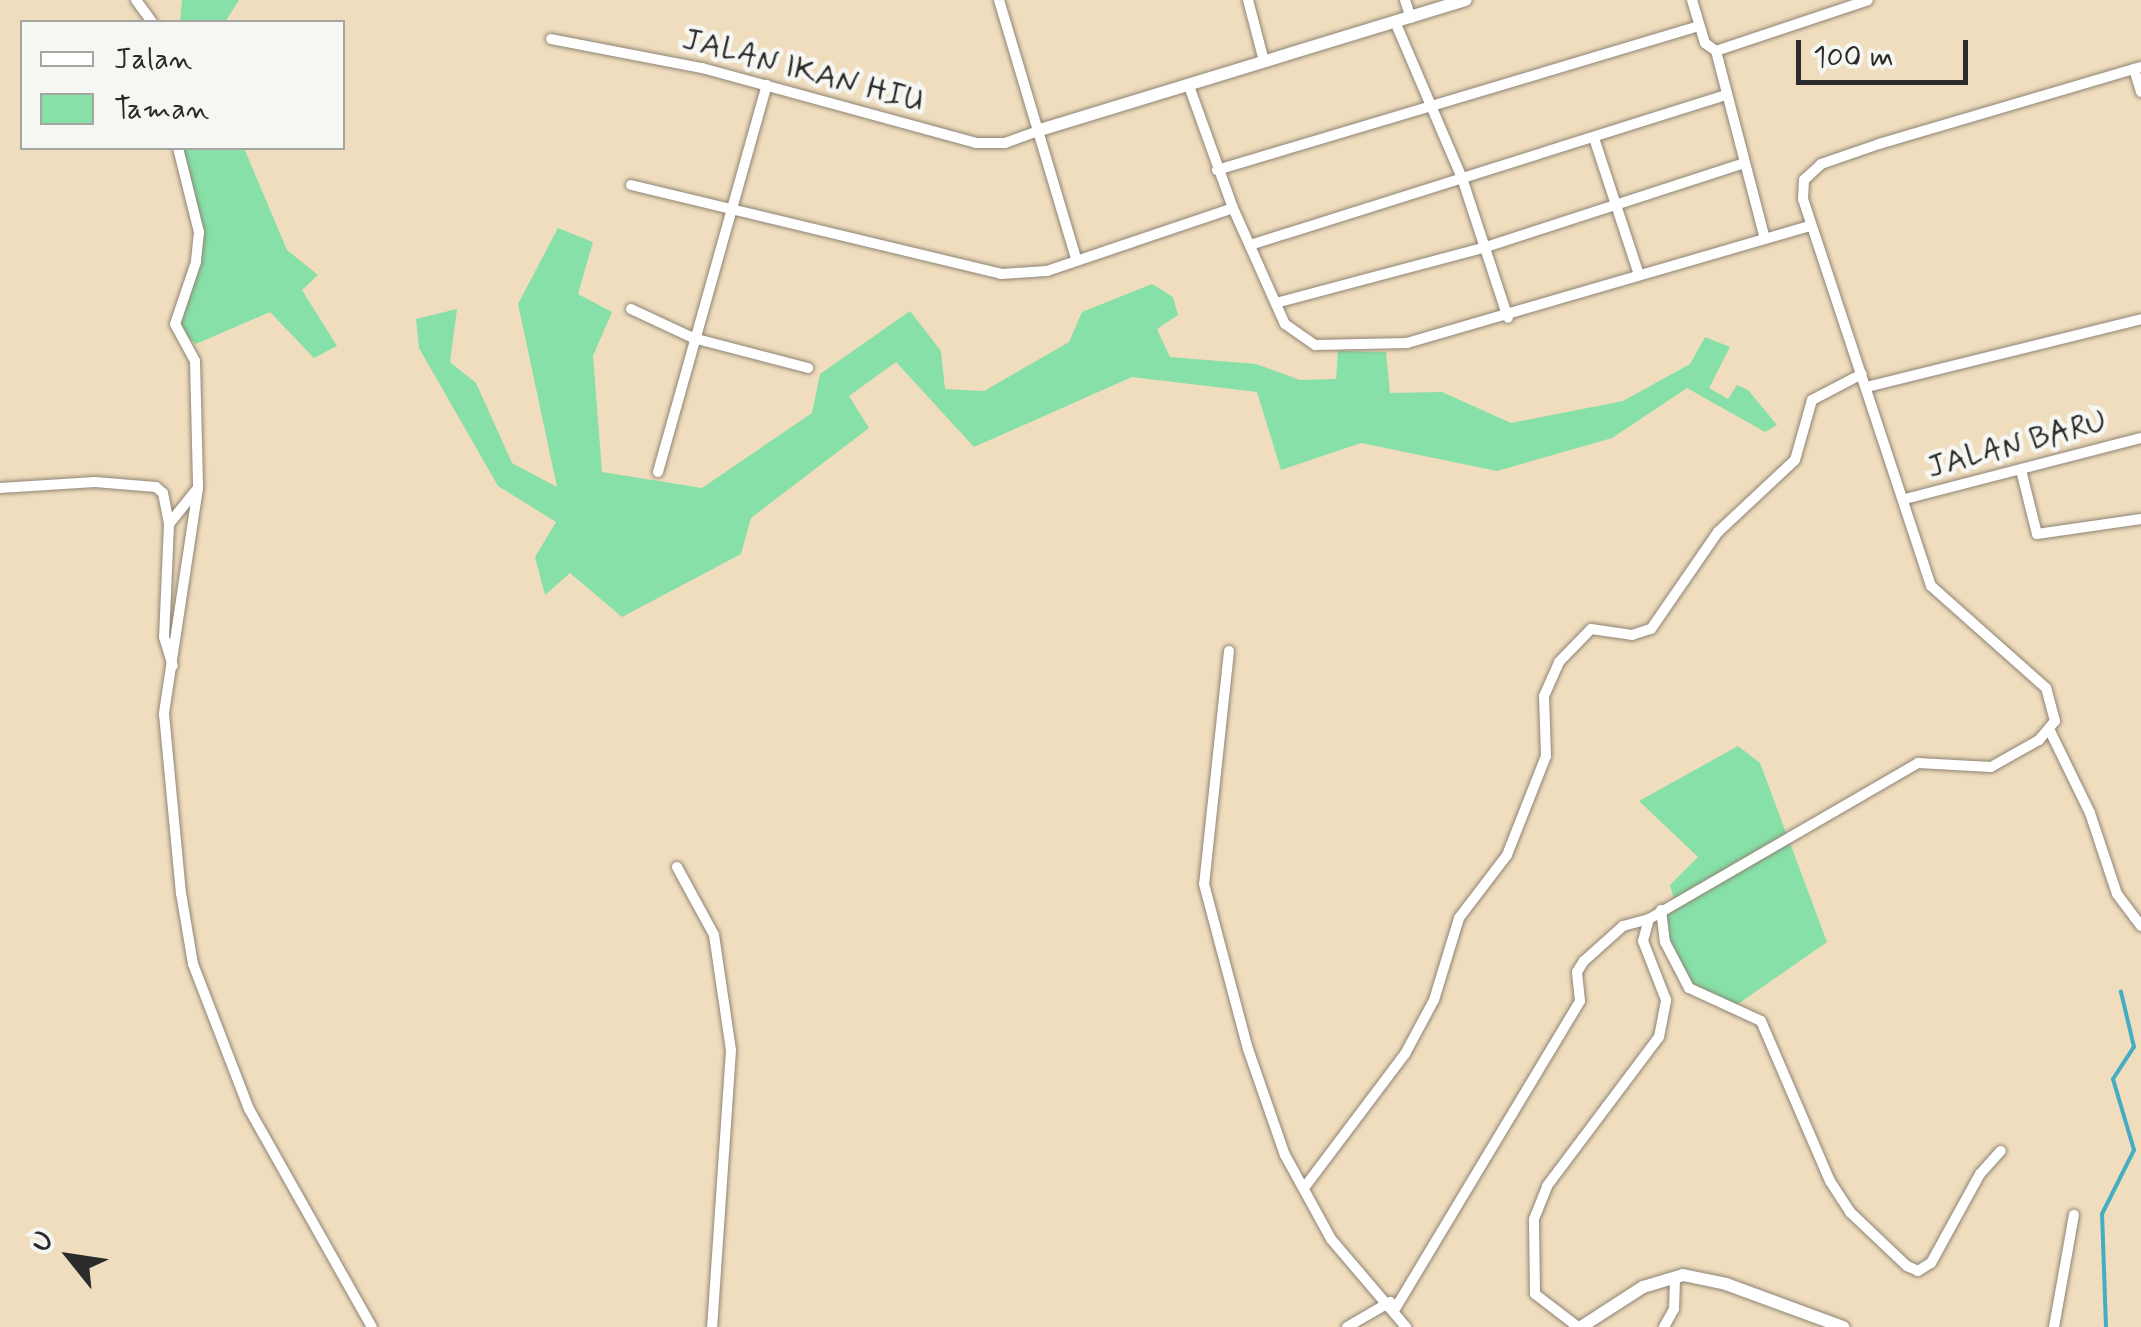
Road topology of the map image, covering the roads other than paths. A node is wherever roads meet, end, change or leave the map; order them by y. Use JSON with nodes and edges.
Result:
{"nodes":[{"id":1,"x":999,"y":0,"type":"edge"},
{"id":2,"x":1248,"y":0,"type":"edge"},
{"id":3,"x":1405,"y":0,"type":"edge"},
{"id":4,"x":1466,"y":0,"type":"edge"},
{"id":5,"x":1692,"y":0,"type":"edge"},
{"id":6,"x":1866,"y":0,"type":"edge"},
{"id":7,"x":1411,"y":18,"type":"junction"},
{"id":8,"x":1396,"y":24,"type":"junction"},
{"id":9,"x":1699,"y":26,"type":"junction"},
{"id":10,"x":551,"y":40,"type":"dead end"},
{"id":11,"x":1716,"y":50,"type":"junction"},
{"id":12,"x":1264,"y":61,"type":"junction"},
{"id":13,"x":2138,"y":68,"type":"edge"},
{"id":14,"x":767,"y":85,"type":"junction"},
{"id":15,"x":1188,"y":86,"type":"junction"},
{"id":16,"x":2141,"y":92,"type":"edge"},
{"id":17,"x":1726,"y":96,"type":"junction"},
{"id":18,"x":1428,"y":107,"type":"junction"},
{"id":19,"x":1040,"y":130,"type":"junction"},
{"id":20,"x":1594,"y":138,"type":"junction"},
{"id":21,"x":178,"y":150,"type":"edge"},
{"id":22,"x":1744,"y":163,"type":"junction"},
{"id":23,"x":1217,"y":170,"type":"junction"},
{"id":24,"x":1462,"y":178,"type":"junction"},
{"id":25,"x":632,"y":184,"type":"dead end"},
{"id":26,"x":1614,"y":205,"type":"junction"},
{"id":27,"x":1232,"y":208,"type":"junction"},
{"id":28,"x":728,"y":211,"type":"junction"},
{"id":29,"x":1811,"y":226,"type":"junction"},
{"id":30,"x":1765,"y":239,"type":"junction"},
{"id":31,"x":1250,"y":245,"type":"junction"},
{"id":32,"x":1486,"y":246,"type":"junction"},
{"id":33,"x":1076,"y":259,"type":"junction"},
{"id":34,"x":1639,"y":275,"type":"junction"},
{"id":35,"x":1276,"y":304,"type":"junction"},
{"id":36,"x":631,"y":309,"type":"dead end"},
{"id":37,"x":1508,"y":318,"type":"junction"},
{"id":38,"x":2141,"y":319,"type":"edge"},
{"id":39,"x":693,"y":338,"type":"junction"},
{"id":40,"x":808,"y":368,"type":"dead end"},
{"id":41,"x":1862,"y":374,"type":"junction"},
{"id":42,"x":1867,"y":387,"type":"junction"},
{"id":43,"x":2141,"y":438,"type":"edge"},
{"id":44,"x":2020,"y":470,"type":"junction"},
{"id":45,"x":658,"y":472,"type":"dead end"},
{"id":46,"x":0,"y":488,"type":"edge"},
{"id":47,"x":198,"y":488,"type":"junction"},
{"id":48,"x":1904,"y":499,"type":"junction"},
{"id":49,"x":2141,"y":520,"type":"edge"},
{"id":50,"x":169,"y":524,"type":"junction"},
{"id":51,"x":1229,"y":651,"type":"dead end"},
{"id":52,"x":173,"y":667,"type":"junction"},
{"id":53,"x":2050,"y":731,"type":"junction"},
{"id":54,"x":677,"y":867,"type":"dead end"},
{"id":55,"x":1661,"y":910,"type":"junction"},
{"id":56,"x":1649,"y":919,"type":"junction"},
{"id":57,"x":2141,"y":926,"type":"edge"},
{"id":58,"x":2001,"y":1151,"type":"dead end"},
{"id":59,"x":1304,"y":1188,"type":"junction"},
{"id":60,"x":2074,"y":1214,"type":"dead end"},
{"id":61,"x":1675,"y":1277,"type":"junction"},
{"id":62,"x":1392,"y":1306,"type":"junction"},
{"id":63,"x":372,"y":1327,"type":"edge"},
{"id":64,"x":712,"y":1327,"type":"edge"},
{"id":65,"x":1347,"y":1327,"type":"edge"},
{"id":66,"x":1406,"y":1327,"type":"edge"},
{"id":67,"x":1580,"y":1327,"type":"edge"},
{"id":68,"x":1664,"y":1327,"type":"edge"},
{"id":69,"x":1842,"y":1327,"type":"edge"},
{"id":70,"x":2054,"y":1327,"type":"edge"}],
"edges":[{"from":1,"to":19,"type":"street"},
{"from":2,"to":12,"type":"street"},
{"from":3,"to":7,"type":"street"},
{"from":4,"to":7,"type":"street"},
{"from":5,"to":9,"type":"street"},
{"from":6,"to":11,"type":"street"},
{"from":7,"to":8,"type":"street"},
{"from":8,"to":12,"type":"street"},
{"from":8,"to":18,"type":"street"},
{"from":9,"to":11,"type":"street"},
{"from":9,"to":18,"type":"street"},
{"from":10,"to":14,"type":"street","name":"JALAN IKAN HIU"},
{"from":11,"to":17,"type":"street"},
{"from":12,"to":15,"type":"street"},
{"from":13,"to":16,"type":"street"},
{"from":13,"to":29,"type":"street"},
{"from":14,"to":19,"type":"street","name":"JALAN IKAN HIU"},
{"from":14,"to":28,"type":"street"},
{"from":15,"to":19,"type":"street"},
{"from":15,"to":23,"type":"street"},
{"from":17,"to":20,"type":"street"},
{"from":17,"to":22,"type":"street"},
{"from":18,"to":23,"type":"street"},
{"from":18,"to":24,"type":"street"},
{"from":19,"to":33,"type":"street"},
{"from":20,"to":24,"type":"street"},
{"from":20,"to":26,"type":"street"},
{"from":21,"to":47,"type":"street"},
{"from":22,"to":26,"type":"street"},
{"from":22,"to":30,"type":"street"},
{"from":23,"to":27,"type":"street"},
{"from":24,"to":31,"type":"street"},
{"from":24,"to":32,"type":"street"},
{"from":25,"to":28,"type":"street"},
{"from":26,"to":32,"type":"street"},
{"from":26,"to":34,"type":"street"},
{"from":27,"to":31,"type":"street"},
{"from":27,"to":33,"type":"street"},
{"from":28,"to":33,"type":"street"},
{"from":28,"to":39,"type":"street"},
{"from":29,"to":30,"type":"street"},
{"from":29,"to":41,"type":"street"},
{"from":30,"to":34,"type":"street"},
{"from":31,"to":35,"type":"street"},
{"from":32,"to":35,"type":"street"},
{"from":32,"to":37,"type":"street"},
{"from":34,"to":37,"type":"street"},
{"from":35,"to":37,"type":"street"},
{"from":36,"to":39,"type":"street"},
{"from":38,"to":42,"type":"street"},
{"from":39,"to":40,"type":"street"},
{"from":39,"to":45,"type":"street"},
{"from":41,"to":42,"type":"street"},
{"from":41,"to":59,"type":"street"},
{"from":42,"to":48,"type":"street"},
{"from":43,"to":44,"type":"street","name":"JALAN BARU"},
{"from":44,"to":48,"type":"street","name":"JALAN BARU"},
{"from":44,"to":49,"type":"street"},
{"from":46,"to":50,"type":"street"},
{"from":47,"to":50,"type":"street"},
{"from":47,"to":52,"type":"street"},
{"from":48,"to":53,"type":"street"},
{"from":50,"to":52,"type":"street"},
{"from":51,"to":59,"type":"street"},
{"from":52,"to":63,"type":"street"},
{"from":53,"to":55,"type":"street"},
{"from":53,"to":57,"type":"street"},
{"from":54,"to":64,"type":"street"},
{"from":55,"to":56,"type":"street"},
{"from":55,"to":58,"type":"street"},
{"from":56,"to":62,"type":"street"},
{"from":56,"to":67,"type":"street"},
{"from":59,"to":62,"type":"street"},
{"from":60,"to":70,"type":"street"},
{"from":61,"to":67,"type":"street"},
{"from":61,"to":68,"type":"street"},
{"from":61,"to":69,"type":"street"},
{"from":62,"to":65,"type":"street"},
{"from":62,"to":66,"type":"street"}]}
